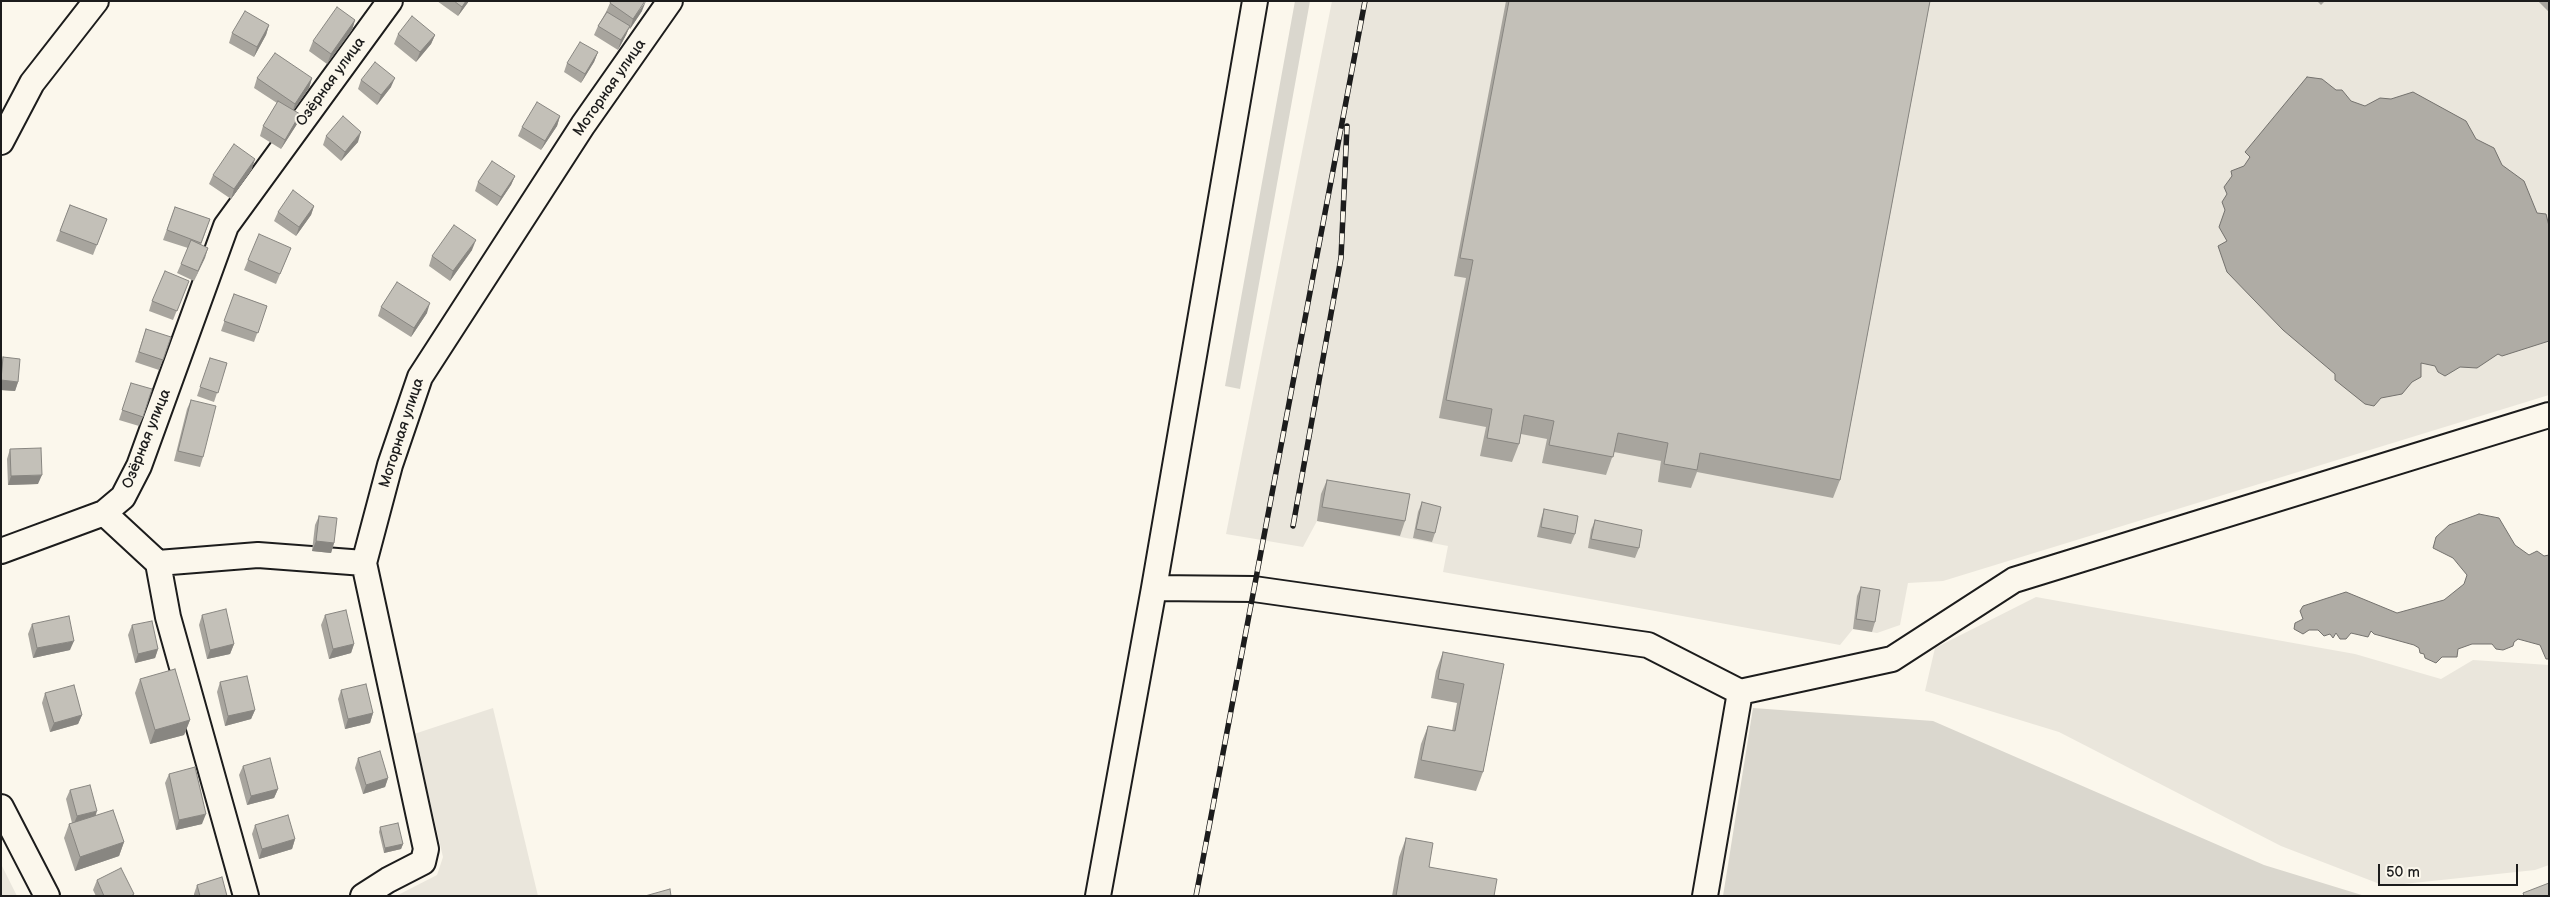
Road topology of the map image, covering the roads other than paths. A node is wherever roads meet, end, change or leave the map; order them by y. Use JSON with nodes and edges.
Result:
{"nodes":[{"id":1,"x":96,"y":1,"type":"edge"},
{"id":2,"x":390,"y":1,"type":"edge"},
{"id":3,"x":670,"y":1,"type":"edge"},
{"id":4,"x":1255,"y":1,"type":"edge"},
{"id":5,"x":1,"y":142,"type":"edge"},
{"id":6,"x":2549,"y":414,"type":"edge"},
{"id":7,"x":104,"y":514,"type":"junction"},
{"id":8,"x":1,"y":551,"type":"edge"},
{"id":9,"x":158,"y":563,"type":"junction"},
{"id":10,"x":364,"y":563,"type":"junction"},
{"id":11,"x":1154,"y":588,"type":"junction"},
{"id":12,"x":1740,"y":692,"type":"junction"},
{"id":13,"x":1,"y":807,"type":"edge"},
{"id":14,"x":47,"y":896,"type":"edge"},
{"id":15,"x":246,"y":896,"type":"edge"},
{"id":16,"x":363,"y":896,"type":"edge"},
{"id":17,"x":1098,"y":896,"type":"edge"},
{"id":18,"x":1704,"y":896,"type":"edge"}],
"edges":[{"from":1,"to":5,"type":"street"},
{"from":2,"to":7,"type":"street","name":"Озёрная улица"},
{"from":3,"to":10,"type":"street","name":"Моторная улица"},
{"from":4,"to":11,"type":"street"},
{"from":6,"to":12,"type":"street"},
{"from":7,"to":8,"type":"street"},
{"from":7,"to":9,"type":"street"},
{"from":9,"to":10,"type":"street"},
{"from":9,"to":15,"type":"street"},
{"from":10,"to":16,"type":"street","name":"Моторная улица"},
{"from":11,"to":12,"type":"street"},
{"from":11,"to":17,"type":"street"},
{"from":12,"to":18,"type":"street"},
{"from":13,"to":14,"type":"street"}]}
